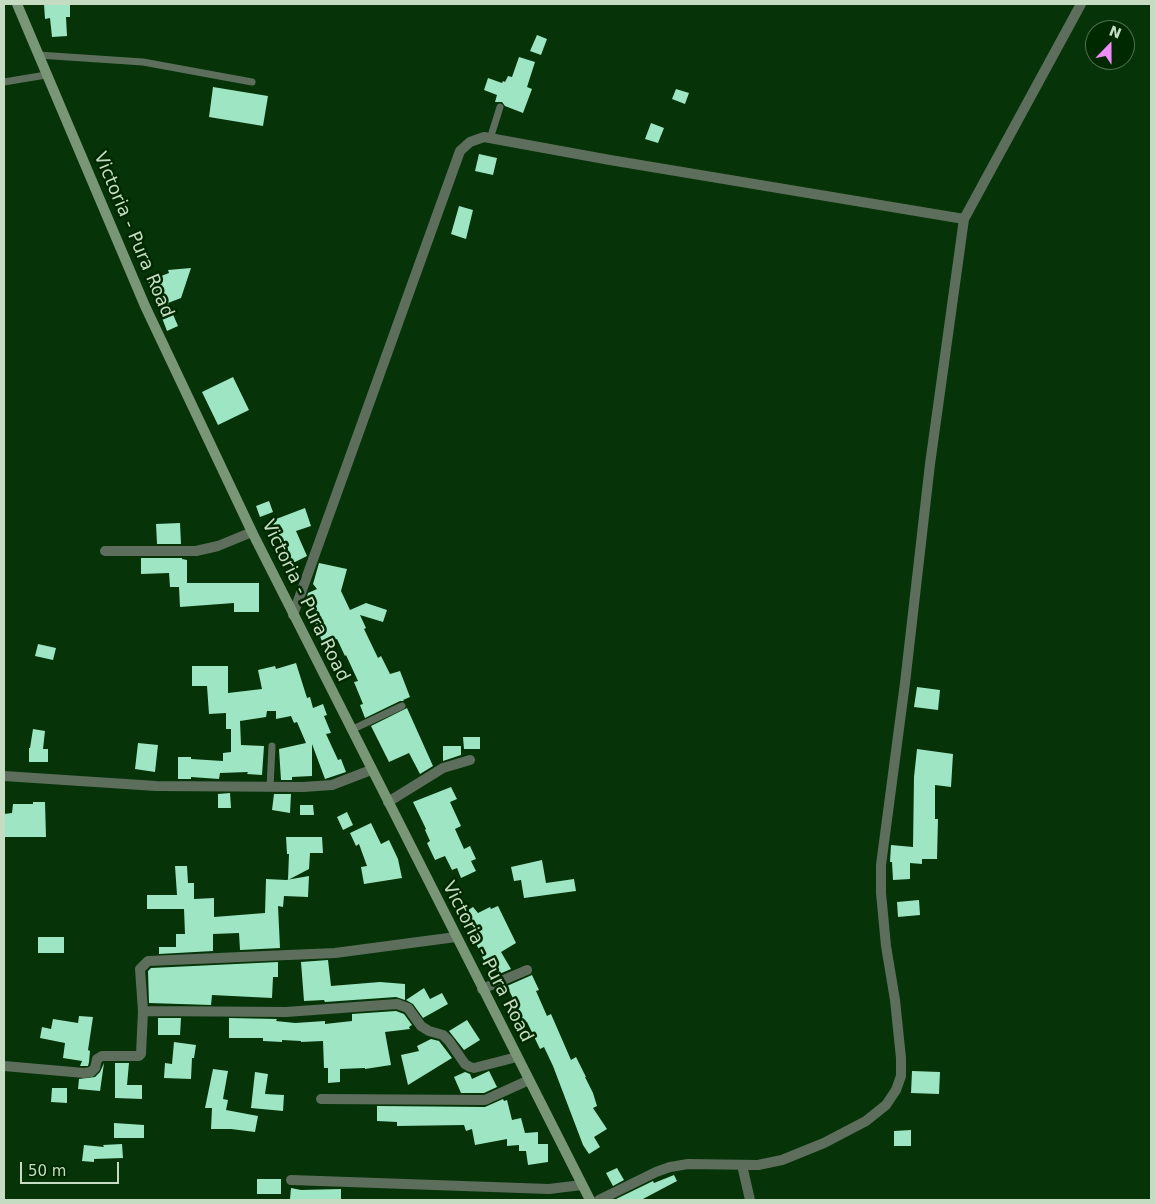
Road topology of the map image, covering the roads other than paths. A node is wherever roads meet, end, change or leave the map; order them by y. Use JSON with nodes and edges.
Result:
{"nodes":[{"id":1,"x":17,"y":4,"type":"edge"},
{"id":2,"x":1081,"y":4,"type":"edge"},
{"id":3,"x":38,"y":54,"type":"junction"},
{"id":4,"x":46,"y":75,"type":"junction"},
{"id":5,"x":4,"y":82,"type":"edge"},
{"id":6,"x":252,"y":82,"type":"dead end"},
{"id":7,"x":500,"y":107,"type":"dead end"},
{"id":8,"x":490,"y":138,"type":"junction"},
{"id":9,"x":964,"y":219,"type":"junction"},
{"id":10,"x":252,"y":532,"type":"junction"},
{"id":11,"x":105,"y":551,"type":"dead end"},
{"id":12,"x":293,"y":615,"type":"junction"},
{"id":13,"x":402,"y":706,"type":"dead end"},
{"id":14,"x":351,"y":730,"type":"junction"},
{"id":15,"x":272,"y":746,"type":"dead end"},
{"id":16,"x":470,"y":760,"type":"dead end"},
{"id":17,"x":371,"y":770,"type":"junction"},
{"id":18,"x":4,"y":776,"type":"edge"},
{"id":19,"x":270,"y":787,"type":"junction"},
{"id":20,"x":388,"y":802,"type":"junction"},
{"id":21,"x":456,"y":937,"type":"junction"},
{"id":22,"x":527,"y":970,"type":"dead end"},
{"id":23,"x":482,"y":989,"type":"junction"},
{"id":24,"x":143,"y":1011,"type":"junction"},
{"id":25,"x":517,"y":1056,"type":"junction"},
{"id":26,"x":4,"y":1066,"type":"edge"},
{"id":27,"x":529,"y":1080,"type":"junction"},
{"id":28,"x":322,"y":1099,"type":"dead end"},
{"id":29,"x":742,"y":1165,"type":"junction"},
{"id":30,"x":291,"y":1180,"type":"dead end"},
{"id":31,"x":582,"y":1185,"type":"junction"},
{"id":32,"x":590,"y":1200,"type":"edge"},
{"id":33,"x":598,"y":1200,"type":"edge"},
{"id":34,"x":750,"y":1200,"type":"edge"}],
"edges":[{"from":1,"to":3,"type":"main road","name":"Victoria - Pura Road"},
{"from":2,"to":9,"type":"street"},
{"from":3,"to":4,"type":"main road","name":"Victoria - Pura Road"},
{"from":3,"to":6,"type":"lane"},
{"from":4,"to":5,"type":"lane"},
{"from":4,"to":10,"type":"main road","name":"Victoria - Pura Road"},
{"from":7,"to":8,"type":"lane"},
{"from":8,"to":9,"type":"street"},
{"from":8,"to":12,"type":"street"},
{"from":9,"to":29,"type":"street"},
{"from":10,"to":11,"type":"street"},
{"from":10,"to":12,"type":"main road","name":"Victoria - Pura Road"},
{"from":12,"to":14,"type":"main road","name":"Victoria - Pura Road"},
{"from":13,"to":14,"type":"lane"},
{"from":14,"to":17,"type":"main road","name":"Victoria - Pura Road"},
{"from":15,"to":19,"type":"lane"},
{"from":16,"to":20,"type":"street"},
{"from":17,"to":19,"type":"street"},
{"from":17,"to":20,"type":"main road","name":"Victoria - Pura Road"},
{"from":18,"to":19,"type":"street"},
{"from":20,"to":21,"type":"main road","name":"Victoria - Pura Road"},
{"from":21,"to":23,"type":"main road","name":"Victoria - Pura Road"},
{"from":21,"to":24,"type":"street"},
{"from":22,"to":23,"type":"street"},
{"from":23,"to":25,"type":"main road","name":"Victoria - Pura Road"},
{"from":24,"to":25,"type":"street"},
{"from":24,"to":26,"type":"street"},
{"from":25,"to":27,"type":"main road","name":"Victoria - Pura Road"},
{"from":27,"to":28,"type":"street"},
{"from":27,"to":31,"type":"main road","name":"Victoria - Pura Road"},
{"from":29,"to":33,"type":"street"},
{"from":29,"to":34,"type":"street"},
{"from":30,"to":31,"type":"street"},
{"from":31,"to":32,"type":"main road","name":"Victoria - Pura Road"}]}
